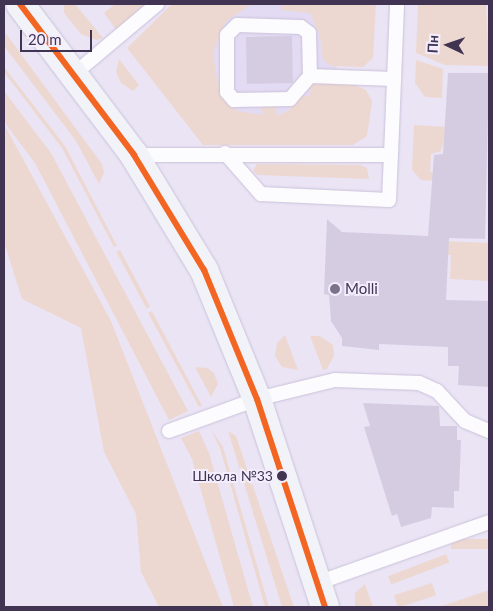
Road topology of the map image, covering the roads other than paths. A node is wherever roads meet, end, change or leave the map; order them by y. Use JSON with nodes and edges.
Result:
{"nodes":[{"id":1,"x":20,"y":4,"type":"edge"},
{"id":2,"x":157,"y":4,"type":"edge"},
{"id":3,"x":397,"y":4,"type":"edge"},
{"id":4,"x":74,"y":74,"type":"junction"},
{"id":5,"x":310,"y":76,"type":"junction"},
{"id":6,"x":394,"y":79,"type":"junction"},
{"id":7,"x":225,"y":153,"type":"junction"},
{"id":8,"x":134,"y":155,"type":"junction"},
{"id":9,"x":391,"y":155,"type":"junction"},
{"id":10,"x":257,"y":399,"type":"junction"},
{"id":11,"x":489,"y":431,"type":"edge"},
{"id":12,"x":169,"y":432,"type":"dead end"},
{"id":13,"x":489,"y":522,"type":"edge"},
{"id":14,"x":321,"y":595,"type":"edge"}],
"edges":[{"from":1,"to":4,"type":"main road"},
{"from":2,"to":4,"type":"lane"},
{"from":3,"to":6,"type":"lane"},
{"from":4,"to":8,"type":"main road"},
{"from":5,"to":5,"type":"lane"},
{"from":5,"to":6,"type":"lane"},
{"from":6,"to":9,"type":"lane"},
{"from":7,"to":8,"type":"lane"},
{"from":7,"to":9,"type":"lane"},
{"from":7,"to":9,"type":"lane"},
{"from":8,"to":10,"type":"main road"},
{"from":10,"to":11,"type":"lane"},
{"from":10,"to":12,"type":"lane"},
{"from":10,"to":14,"type":"main road"},
{"from":13,"to":14,"type":"lane"}]}
